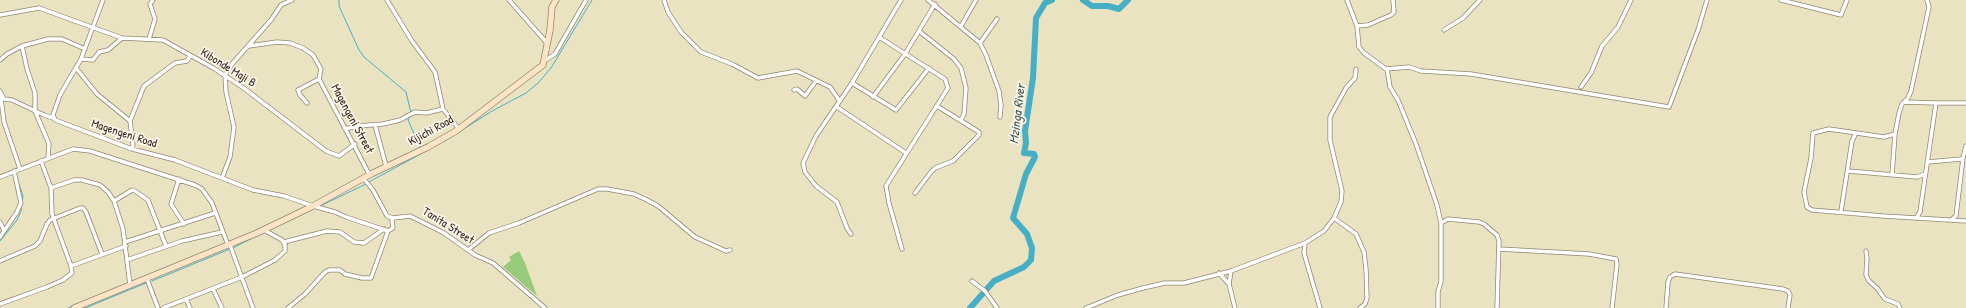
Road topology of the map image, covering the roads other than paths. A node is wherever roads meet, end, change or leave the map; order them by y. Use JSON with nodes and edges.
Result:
{"nodes":[{"id":1,"x":103,"y":0,"type":"edge"},
{"id":2,"x":153,"y":0,"type":"edge"},
{"id":3,"x":292,"y":0,"type":"edge"},
{"id":4,"x":387,"y":0,"type":"edge"},
{"id":5,"x":509,"y":0,"type":"edge"},
{"id":6,"x":556,"y":0,"type":"edge"},
{"id":7,"x":586,"y":0,"type":"edge"},
{"id":8,"x":664,"y":0,"type":"edge"},
{"id":9,"x":901,"y":0,"type":"edge"},
{"id":10,"x":928,"y":0,"type":"edge"},
{"id":11,"x":976,"y":0,"type":"edge"},
{"id":12,"x":1347,"y":0,"type":"edge"},
{"id":13,"x":1393,"y":0,"type":"edge"},
{"id":14,"x":1480,"y":0,"type":"edge"},
{"id":15,"x":1631,"y":0,"type":"edge"},
{"id":16,"x":1707,"y":0,"type":"edge"},
{"id":17,"x":1781,"y":0,"type":"edge"},
{"id":18,"x":1847,"y":0,"type":"edge"},
{"id":19,"x":1927,"y":0,"type":"edge"},
{"id":20,"x":1789,"y":1,"type":"edge"},
{"id":21,"x":935,"y":4,"type":"junction"},
{"id":22,"x":0,"y":15,"type":"edge"},
{"id":23,"x":997,"y":19,"type":"dead end"},
{"id":24,"x":93,"y":26,"type":"junction"},
{"id":25,"x":961,"y":26,"type":"junction"},
{"id":26,"x":1357,"y":26,"type":"junction"},
{"id":27,"x":919,"y":30,"type":"junction"},
{"id":28,"x":1444,"y":30,"type":"dead end"},
{"id":29,"x":879,"y":37,"type":"junction"},
{"id":30,"x":122,"y":38,"type":"junction"},
{"id":31,"x":149,"y":39,"type":"junction"},
{"id":32,"x":547,"y":43,"type":"junction"},
{"id":33,"x":980,"y":43,"type":"junction"},
{"id":34,"x":22,"y":46,"type":"junction"},
{"id":35,"x":249,"y":46,"type":"junction"},
{"id":36,"x":85,"y":49,"type":"junction"},
{"id":37,"x":905,"y":54,"type":"junction"},
{"id":38,"x":190,"y":56,"type":"junction"},
{"id":39,"x":81,"y":59,"type":"junction"},
{"id":40,"x":0,"y":60,"type":"edge"},
{"id":41,"x":544,"y":62,"type":"junction"},
{"id":42,"x":76,"y":68,"type":"junction"},
{"id":43,"x":929,"y":68,"type":"junction"},
{"id":44,"x":1356,"y":69,"type":"dead end"},
{"id":45,"x":1387,"y":70,"type":"junction"},
{"id":46,"x":225,"y":75,"type":"junction"},
{"id":47,"x":319,"y":79,"type":"junction"},
{"id":48,"x":816,"y":81,"type":"junction"},
{"id":49,"x":852,"y":83,"type":"junction"},
{"id":50,"x":1581,"y":87,"type":"dead end"},
{"id":51,"x":794,"y":90,"type":"dead end"},
{"id":52,"x":0,"y":92,"type":"edge"},
{"id":53,"x":1910,"y":95,"type":"junction"},
{"id":54,"x":874,"y":97,"type":"junction"},
{"id":55,"x":839,"y":100,"type":"junction"},
{"id":56,"x":1915,"y":101,"type":"junction"},
{"id":57,"x":1904,"y":102,"type":"junction"},
{"id":58,"x":307,"y":103,"type":"dead end"},
{"id":59,"x":1936,"y":103,"type":"junction"},
{"id":60,"x":1966,"y":103,"type":"edge"},
{"id":61,"x":937,"y":106,"type":"junction"},
{"id":62,"x":837,"y":107,"type":"junction"},
{"id":63,"x":443,"y":109,"type":"junction"},
{"id":64,"x":35,"y":111,"type":"junction"},
{"id":65,"x":1000,"y":117,"type":"dead end"},
{"id":66,"x":53,"y":118,"type":"junction"},
{"id":67,"x":961,"y":120,"type":"junction"},
{"id":68,"x":130,"y":121,"type":"junction"},
{"id":69,"x":375,"y":125,"type":"junction"},
{"id":70,"x":345,"y":129,"type":"junction"},
{"id":71,"x":459,"y":129,"type":"junction"},
{"id":72,"x":1895,"y":134,"type":"junction"},
{"id":73,"x":1855,"y":135,"type":"junction"},
{"id":74,"x":355,"y":144,"type":"junction"},
{"id":75,"x":1966,"y":146,"type":"edge"},
{"id":76,"x":132,"y":149,"type":"junction"},
{"id":77,"x":906,"y":153,"type":"junction"},
{"id":78,"x":48,"y":158,"type":"junction"},
{"id":79,"x":1963,"y":158,"type":"junction"},
{"id":80,"x":41,"y":160,"type":"junction"},
{"id":81,"x":1928,"y":162,"type":"junction"},
{"id":82,"x":386,"y":166,"type":"junction"},
{"id":83,"x":20,"y":169,"type":"junction"},
{"id":84,"x":14,"y":171,"type":"junction"},
{"id":85,"x":1848,"y":171,"type":"junction"},
{"id":86,"x":371,"y":174,"type":"junction"},
{"id":87,"x":1925,"y":174,"type":"junction"},
{"id":88,"x":1892,"y":175,"type":"junction"},
{"id":89,"x":0,"y":177,"type":"edge"},
{"id":90,"x":222,"y":178,"type":"junction"},
{"id":91,"x":364,"y":178,"type":"junction"},
{"id":92,"x":179,"y":179,"type":"junction"},
{"id":93,"x":50,"y":188,"type":"junction"},
{"id":94,"x":915,"y":193,"type":"dead end"},
{"id":95,"x":114,"y":201,"type":"junction"},
{"id":96,"x":315,"y":205,"type":"junction"},
{"id":97,"x":1841,"y":211,"type":"junction"},
{"id":98,"x":1920,"y":212,"type":"junction"},
{"id":99,"x":216,"y":213,"type":"junction"},
{"id":100,"x":53,"y":218,"type":"junction"},
{"id":101,"x":394,"y":218,"type":"junction"},
{"id":102,"x":1334,"y":218,"type":"junction"},
{"id":103,"x":1916,"y":218,"type":"junction"},
{"id":104,"x":1923,"y":218,"type":"junction"},
{"id":105,"x":1950,"y":220,"type":"junction"},
{"id":106,"x":1966,"y":221,"type":"edge"},
{"id":107,"x":0,"y":222,"type":"edge"},
{"id":108,"x":1441,"y":223,"type":"junction"},
{"id":109,"x":184,"y":224,"type":"junction"},
{"id":110,"x":384,"y":229,"type":"junction"},
{"id":111,"x":264,"y":230,"type":"junction"},
{"id":112,"x":4,"y":231,"type":"junction"},
{"id":113,"x":388,"y":231,"type":"junction"},
{"id":114,"x":161,"y":232,"type":"junction"},
{"id":115,"x":222,"y":232,"type":"junction"},
{"id":116,"x":851,"y":234,"type":"dead end"},
{"id":117,"x":0,"y":237,"type":"edge"},
{"id":118,"x":284,"y":242,"type":"junction"},
{"id":119,"x":1305,"y":243,"type":"junction"},
{"id":120,"x":126,"y":244,"type":"junction"},
{"id":121,"x":166,"y":246,"type":"junction"},
{"id":122,"x":229,"y":246,"type":"junction"},
{"id":123,"x":902,"y":249,"type":"dead end"},
{"id":124,"x":1499,"y":249,"type":"junction"},
{"id":125,"x":468,"y":250,"type":"junction"},
{"id":126,"x":730,"y":250,"type":"dead end"},
{"id":127,"x":1866,"y":251,"type":"dead end"},
{"id":128,"x":102,"y":254,"type":"junction"},
{"id":129,"x":127,"y":260,"type":"junction"},
{"id":130,"x":0,"y":261,"type":"edge"},
{"id":131,"x":71,"y":266,"type":"junction"},
{"id":132,"x":1231,"y":271,"type":"junction"},
{"id":133,"x":1218,"y":273,"type":"junction"},
{"id":134,"x":242,"y":278,"type":"junction"},
{"id":135,"x":147,"y":279,"type":"junction"},
{"id":136,"x":972,"y":281,"type":"dead end"},
{"id":137,"x":1229,"y":284,"type":"junction"},
{"id":138,"x":130,"y":285,"type":"junction"},
{"id":139,"x":213,"y":289,"type":"junction"},
{"id":140,"x":186,"y":299,"type":"junction"},
{"id":141,"x":0,"y":304,"type":"edge"},
{"id":142,"x":82,"y":306,"type":"edge"},
{"id":143,"x":74,"y":308,"type":"edge"},
{"id":144,"x":158,"y":308,"type":"edge"},
{"id":145,"x":164,"y":308,"type":"edge"},
{"id":146,"x":190,"y":308,"type":"edge"},
{"id":147,"x":222,"y":308,"type":"edge"},
{"id":148,"x":253,"y":308,"type":"edge"},
{"id":149,"x":288,"y":308,"type":"edge"},
{"id":150,"x":545,"y":308,"type":"edge"},
{"id":151,"x":997,"y":308,"type":"edge"},
{"id":152,"x":1086,"y":308,"type":"edge"},
{"id":153,"x":1235,"y":308,"type":"edge"},
{"id":154,"x":1320,"y":308,"type":"edge"},
{"id":155,"x":1360,"y":308,"type":"edge"},
{"id":156,"x":1438,"y":308,"type":"edge"},
{"id":157,"x":1497,"y":308,"type":"edge"},
{"id":158,"x":1612,"y":308,"type":"edge"},
{"id":159,"x":1666,"y":308,"type":"edge"},
{"id":160,"x":1788,"y":308,"type":"edge"},
{"id":161,"x":1900,"y":308,"type":"edge"}],
"edges":[{"from":1,"to":24,"type":"street"},
{"from":2,"to":31,"type":"street"},
{"from":3,"to":35,"type":"street"},
{"from":4,"to":63,"type":"street"},
{"from":5,"to":32,"type":"street"},
{"from":6,"to":32,"type":"street"},
{"from":7,"to":41,"type":"street"},
{"from":8,"to":48,"type":"street"},
{"from":9,"to":29,"type":"street"},
{"from":10,"to":21,"type":"street"},
{"from":11,"to":25,"type":"street"},
{"from":12,"to":26,"type":"street"},
{"from":13,"to":26,"type":"street"},
{"from":14,"to":28,"type":"street"},
{"from":15,"to":50,"type":"street"},
{"from":16,"to":45,"type":"street"},
{"from":17,"to":20,"type":"street"},
{"from":18,"to":20,"type":"street"},
{"from":19,"to":53,"type":"street"},
{"from":21,"to":25,"type":"street"},
{"from":21,"to":27,"type":"street"},
{"from":22,"to":24,"type":"street"},
{"from":23,"to":33,"type":"street"},
{"from":24,"to":30,"type":"street"},
{"from":24,"to":36,"type":"street"},
{"from":25,"to":33,"type":"street"},
{"from":26,"to":45,"type":"street"},
{"from":27,"to":37,"type":"street"},
{"from":27,"to":67,"type":"street"},
{"from":29,"to":37,"type":"street"},
{"from":29,"to":49,"type":"street"},
{"from":30,"to":31,"type":"street","name":"Kibonde Maji B"},
{"from":30,"to":39,"type":"street"},
{"from":31,"to":38,"type":"street","name":"Kibonde Maji B"},
{"from":32,"to":41,"type":"street"},
{"from":33,"to":65,"type":"street"},
{"from":34,"to":36,"type":"street"},
{"from":34,"to":40,"type":"street"},
{"from":34,"to":64,"type":"street"},
{"from":35,"to":46,"type":"street"},
{"from":35,"to":47,"type":"street"},
{"from":36,"to":39,"type":"street"},
{"from":37,"to":43,"type":"street"},
{"from":37,"to":54,"type":"street"},
{"from":38,"to":46,"type":"street","name":"Kibonde Maji B"},
{"from":38,"to":68,"type":"street"},
{"from":39,"to":42,"type":"street"},
{"from":41,"to":71,"type":"street","name":"Kijichi Road"},
{"from":42,"to":66,"type":"street"},
{"from":42,"to":68,"type":"street"},
{"from":43,"to":54,"type":"street"},
{"from":43,"to":61,"type":"street"},
{"from":44,"to":102,"type":"street"},
{"from":45,"to":108,"type":"street"},
{"from":46,"to":74,"type":"street","name":"Kibonde Maji B"},
{"from":46,"to":90,"type":"street"},
{"from":47,"to":58,"type":"street","name":"Magengeni Street"},
{"from":47,"to":70,"type":"street","name":"Magengeni Street"},
{"from":48,"to":51,"type":"street"},
{"from":48,"to":55,"type":"street"},
{"from":49,"to":54,"type":"street"},
{"from":49,"to":55,"type":"street"},
{"from":52,"to":64,"type":"street","name":"Magengeni Road"},
{"from":52,"to":83,"type":"street"},
{"from":53,"to":56,"type":"street"},
{"from":53,"to":57,"type":"street"},
{"from":55,"to":62,"type":"street"},
{"from":56,"to":57,"type":"street"},
{"from":56,"to":59,"type":"street"},
{"from":57,"to":72,"type":"street"},
{"from":59,"to":60,"type":"street"},
{"from":59,"to":81,"type":"street"},
{"from":61,"to":67,"type":"street"},
{"from":61,"to":77,"type":"street"},
{"from":62,"to":77,"type":"street"},
{"from":62,"to":116,"type":"street"},
{"from":63,"to":69,"type":"street"},
{"from":63,"to":71,"type":"street"},
{"from":64,"to":66,"type":"street","name":"Magengeni Road"},
{"from":64,"to":78,"type":"street"},
{"from":66,"to":76,"type":"street","name":"Magengeni Road"},
{"from":67,"to":94,"type":"street"},
{"from":68,"to":76,"type":"street"},
{"from":69,"to":70,"type":"street"},
{"from":69,"to":82,"type":"street"},
{"from":70,"to":74,"type":"street","name":"Magengeni Street"},
{"from":71,"to":82,"type":"street","name":"Kijichi Road"},
{"from":72,"to":73,"type":"street"},
{"from":72,"to":88,"type":"street"},
{"from":73,"to":85,"type":"street"},
{"from":73,"to":97,"type":"street"},
{"from":74,"to":86,"type":"street","name":"Magengeni Street"},
{"from":75,"to":79,"type":"street"},
{"from":76,"to":90,"type":"street","name":"Magengeni Road"},
{"from":77,"to":123,"type":"street"},
{"from":78,"to":80,"type":"street"},
{"from":78,"to":92,"type":"street"},
{"from":79,"to":81,"type":"street"},
{"from":79,"to":105,"type":"street"},
{"from":80,"to":83,"type":"street"},
{"from":80,"to":93,"type":"street"},
{"from":81,"to":87,"type":"street"},
{"from":82,"to":86,"type":"street","name":"Kijichi Road"},
{"from":83,"to":84,"type":"street"},
{"from":84,"to":89,"type":"street"},
{"from":84,"to":112,"type":"street"},
{"from":85,"to":88,"type":"street"},
{"from":85,"to":97,"type":"street"},
{"from":86,"to":91,"type":"street","name":"Kijichi Road"},
{"from":87,"to":88,"type":"street"},
{"from":87,"to":98,"type":"street"},
{"from":90,"to":96,"type":"street","name":"Magengeni Road"},
{"from":91,"to":96,"type":"street","name":"Kijichi Road"},
{"from":91,"to":101,"type":"street"},
{"from":92,"to":99,"type":"street"},
{"from":92,"to":109,"type":"street"},
{"from":93,"to":95,"type":"street"},
{"from":93,"to":100,"type":"street"},
{"from":95,"to":114,"type":"street"},
{"from":95,"to":120,"type":"street"},
{"from":96,"to":110,"type":"street"},
{"from":96,"to":111,"type":"street","name":"Kijichi Road"},
{"from":97,"to":103,"type":"street"},
{"from":98,"to":103,"type":"street"},
{"from":98,"to":104,"type":"street"},
{"from":99,"to":109,"type":"street"},
{"from":99,"to":115,"type":"street"},
{"from":100,"to":128,"type":"street"},
{"from":100,"to":130,"type":"street"},
{"from":100,"to":131,"type":"street"},
{"from":101,"to":113,"type":"street"},
{"from":101,"to":125,"type":"street","name":"Tanita Street"},
{"from":102,"to":119,"type":"street"},
{"from":102,"to":155,"type":"street"},
{"from":103,"to":104,"type":"street"},
{"from":104,"to":105,"type":"street"},
{"from":105,"to":106,"type":"street"},
{"from":107,"to":112,"type":"street"},
{"from":108,"to":124,"type":"street"},
{"from":108,"to":156,"type":"street"},
{"from":109,"to":114,"type":"street"},
{"from":110,"to":113,"type":"street"},
{"from":110,"to":118,"type":"street"},
{"from":111,"to":118,"type":"street"},
{"from":111,"to":122,"type":"street","name":"Kijichi Road"},
{"from":112,"to":117,"type":"street"},
{"from":113,"to":149,"type":"street"},
{"from":114,"to":120,"type":"street"},
{"from":114,"to":121,"type":"street"},
{"from":115,"to":121,"type":"street"},
{"from":115,"to":122,"type":"street"},
{"from":118,"to":134,"type":"street"},
{"from":119,"to":132,"type":"street"},
{"from":119,"to":154,"type":"street"},
{"from":120,"to":128,"type":"street"},
{"from":120,"to":129,"type":"street"},
{"from":121,"to":129,"type":"street"},
{"from":122,"to":134,"type":"street"},
{"from":122,"to":135,"type":"street","name":"Kijichi Road"},
{"from":124,"to":157,"type":"street"},
{"from":124,"to":158,"type":"street"},
{"from":125,"to":126,"type":"street"},
{"from":125,"to":150,"type":"street","name":"Tanita Street"},
{"from":127,"to":161,"type":"street"},
{"from":128,"to":131,"type":"street"},
{"from":129,"to":138,"type":"street"},
{"from":131,"to":141,"type":"street"},
{"from":132,"to":133,"type":"street"},
{"from":132,"to":137,"type":"street"},
{"from":133,"to":137,"type":"street"},
{"from":133,"to":152,"type":"street"},
{"from":134,"to":139,"type":"street"},
{"from":134,"to":148,"type":"street"},
{"from":135,"to":138,"type":"street","name":"Kijichi Road"},
{"from":135,"to":144,"type":"street"},
{"from":136,"to":151,"type":"street"},
{"from":137,"to":153,"type":"street"},
{"from":138,"to":142,"type":"street","name":"Kijichi Road"},
{"from":139,"to":140,"type":"street"},
{"from":139,"to":147,"type":"street"},
{"from":140,"to":145,"type":"street"},
{"from":140,"to":146,"type":"street"},
{"from":142,"to":143,"type":"street","name":"Kijichi Road"},
{"from":159,"to":160,"type":"street"}]}
